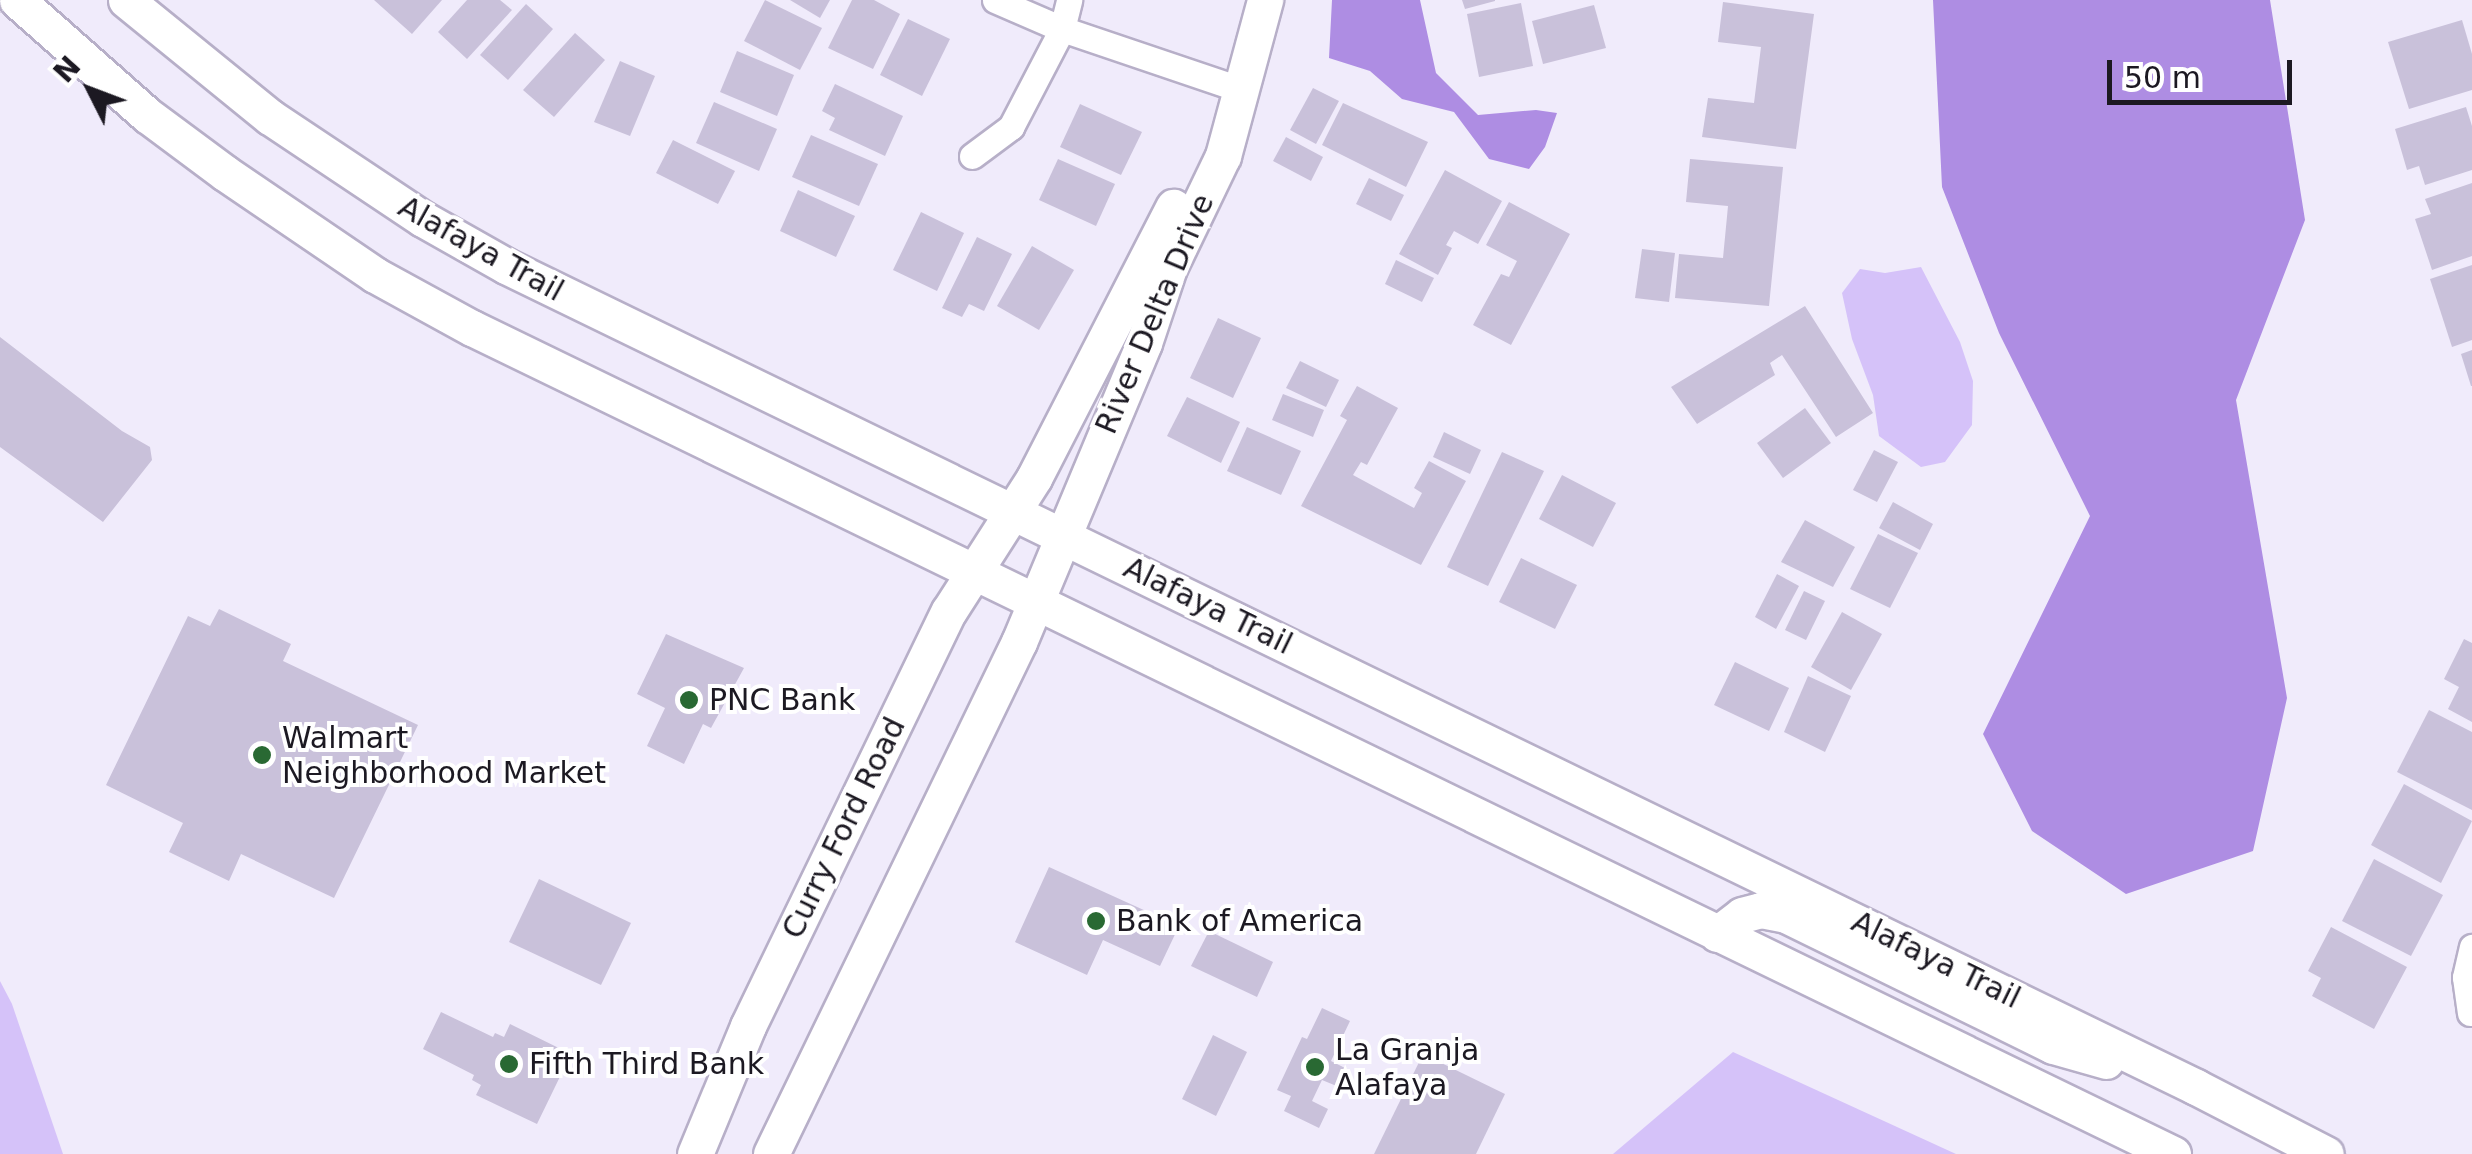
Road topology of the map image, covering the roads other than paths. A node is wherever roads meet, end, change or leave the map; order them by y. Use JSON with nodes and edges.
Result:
{"nodes":[{"id":1,"x":17,"y":0,"type":"edge"},
{"id":2,"x":126,"y":0,"type":"edge"},
{"id":3,"x":995,"y":0,"type":"edge"},
{"id":4,"x":1069,"y":0,"type":"edge"},
{"id":5,"x":1265,"y":0,"type":"edge"},
{"id":6,"x":1062,"y":29,"type":"junction"},
{"id":7,"x":1242,"y":90,"type":"junction"},
{"id":8,"x":972,"y":156,"type":"dead end"},
{"id":9,"x":1012,"y":511,"type":"junction"},
{"id":10,"x":1062,"y":536,"type":"junction"},
{"id":11,"x":973,"y":574,"type":"junction"},
{"id":12,"x":1034,"y":604,"type":"junction"},
{"id":13,"x":1716,"y":934,"type":"junction"},
{"id":14,"x":2472,"y":947,"type":"edge"},
{"id":15,"x":2470,"y":1012,"type":"edge"},
{"id":16,"x":2196,"y":1087,"type":"junction"},
{"id":17,"x":695,"y":1154,"type":"edge"},
{"id":18,"x":771,"y":1154,"type":"edge"},
{"id":19,"x":2173,"y":1154,"type":"edge"},
{"id":20,"x":2326,"y":1154,"type":"edge"}],
"edges":[{"from":1,"to":11,"type":"main road"},
{"from":2,"to":9,"type":"main road","name":"Alafaya Trail"},
{"from":3,"to":6,"type":"street"},
{"from":4,"to":6,"type":"street"},
{"from":5,"to":7,"type":"main road","name":"River Delta Drive"},
{"from":6,"to":7,"type":"street"},
{"from":6,"to":8,"type":"street"},
{"from":7,"to":9,"type":"main road","name":"River Delta Drive"},
{"from":7,"to":10,"type":"main road","name":"River Delta Drive"},
{"from":9,"to":10,"type":"main road","name":"Alafaya Trail"},
{"from":9,"to":11,"type":"main road","name":"Curry Ford Road"},
{"from":10,"to":12,"type":"main road"},
{"from":10,"to":16,"type":"main road","name":"Alafaya Trail"},
{"from":11,"to":12,"type":"main road"},
{"from":11,"to":17,"type":"main road","name":"Curry Ford Road"},
{"from":12,"to":13,"type":"main road"},
{"from":12,"to":18,"type":"main road"},
{"from":13,"to":16,"type":"main road"},
{"from":13,"to":19,"type":"main road"},
{"from":14,"to":15,"type":"street"},
{"from":16,"to":20,"type":"main road","name":"Alafaya Trail"}]}
